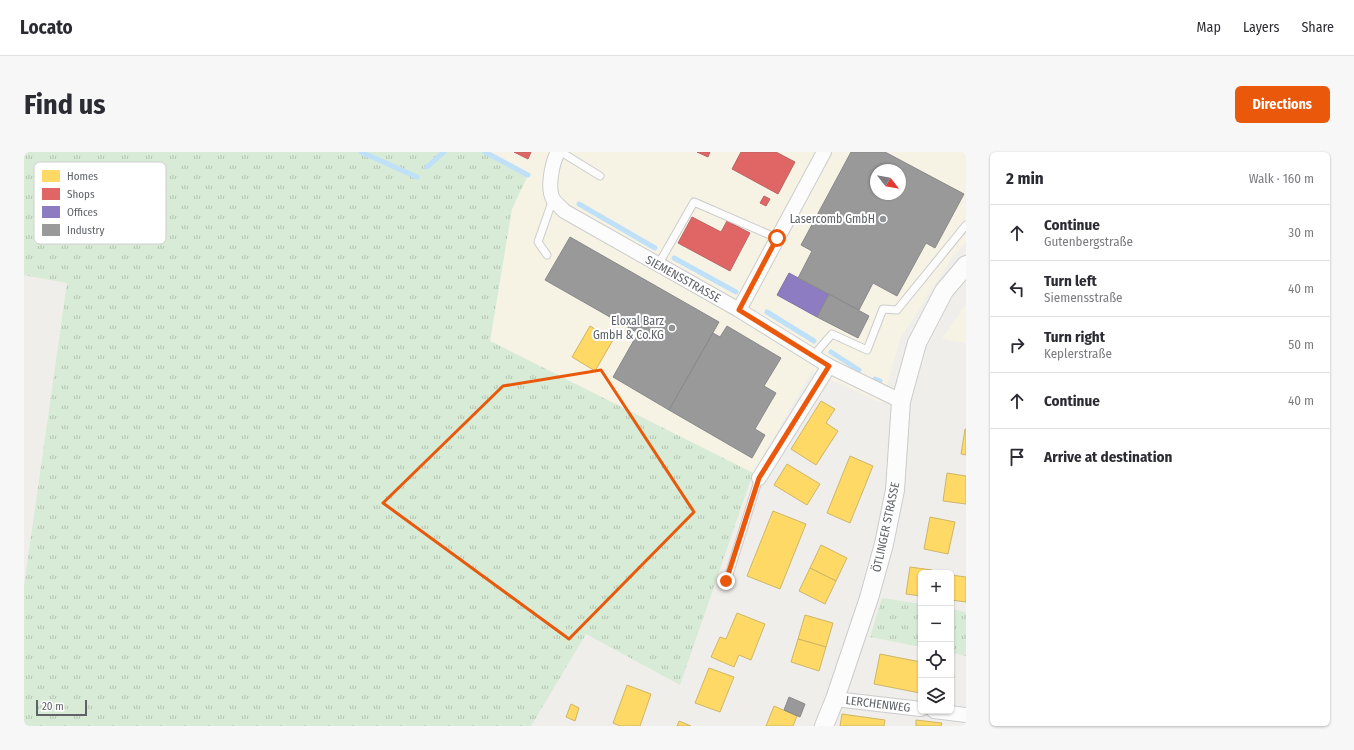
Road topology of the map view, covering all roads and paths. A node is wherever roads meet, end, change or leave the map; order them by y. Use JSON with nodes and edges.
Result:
{"nodes":[{"id":1,"x":559,"y":152,"type":"edge"},
{"id":2,"x":824,"y":152,"type":"edge"},
{"id":3,"x":600,"y":176,"type":"dead end"},
{"id":4,"x":553,"y":199,"type":"junction"},
{"id":5,"x":966,"y":225,"type":"edge"},
{"id":6,"x":777,"y":238,"type":"junction"},
{"id":7,"x":547,"y":255,"type":"dead end"},
{"id":8,"x":658,"y":265,"type":"junction"},
{"id":9,"x":966,"y":265,"type":"edge"},
{"id":10,"x":739,"y":310,"type":"junction"},
{"id":11,"x":813,"y":356,"type":"junction"},
{"id":12,"x":829,"y":366,"type":"junction"},
{"id":13,"x":901,"y":401,"type":"junction"},
{"id":14,"x":759,"y":478,"type":"joint"},
{"id":15,"x":726,"y":581,"type":"dead end"},
{"id":16,"x":835,"y":699,"type":"junction"},
{"id":17,"x":918,"y":709,"type":"edge"},
{"id":18,"x":954,"y":714,"type":"edge"},
{"id":19,"x":966,"y":715,"type":"edge"},
{"id":20,"x":824,"y":726,"type":"edge"}],
"edges":[{"from":1,"to":3,"type":"lane"},
{"from":1,"to":4,"type":"street"},
{"from":2,"to":6,"type":"street"},
{"from":4,"to":7,"type":"lane"},
{"from":4,"to":8,"type":"street","name":"SIEMENSSTRASSE"},
{"from":5,"to":11,"type":"lane"},
{"from":6,"to":8,"type":"lane"},
{"from":6,"to":10,"type":"street"},
{"from":8,"to":10,"type":"street","name":"SIEMENSSTRASSE"},
{"from":9,"to":13,"type":"street","name":"ÖTLINGER STRASSE"},
{"from":10,"to":11,"type":"street","name":"SIEMENSSTRASSE"},
{"from":11,"to":12,"type":"street","name":"SIEMENSSTRASSE"},
{"from":12,"to":13,"type":"street","name":"SIEMENSSTRASSE"},
{"from":12,"to":14,"type":"street"},
{"from":13,"to":16,"type":"street","name":"ÖTLINGER STRASSE"},
{"from":14,"to":15,"type":"lane"},
{"from":16,"to":17,"type":"street","name":"LERCHENWEG"},
{"from":16,"to":20,"type":"street","name":"ÖTLINGER STRASSE"},
{"from":18,"to":19,"type":"street"}]}
